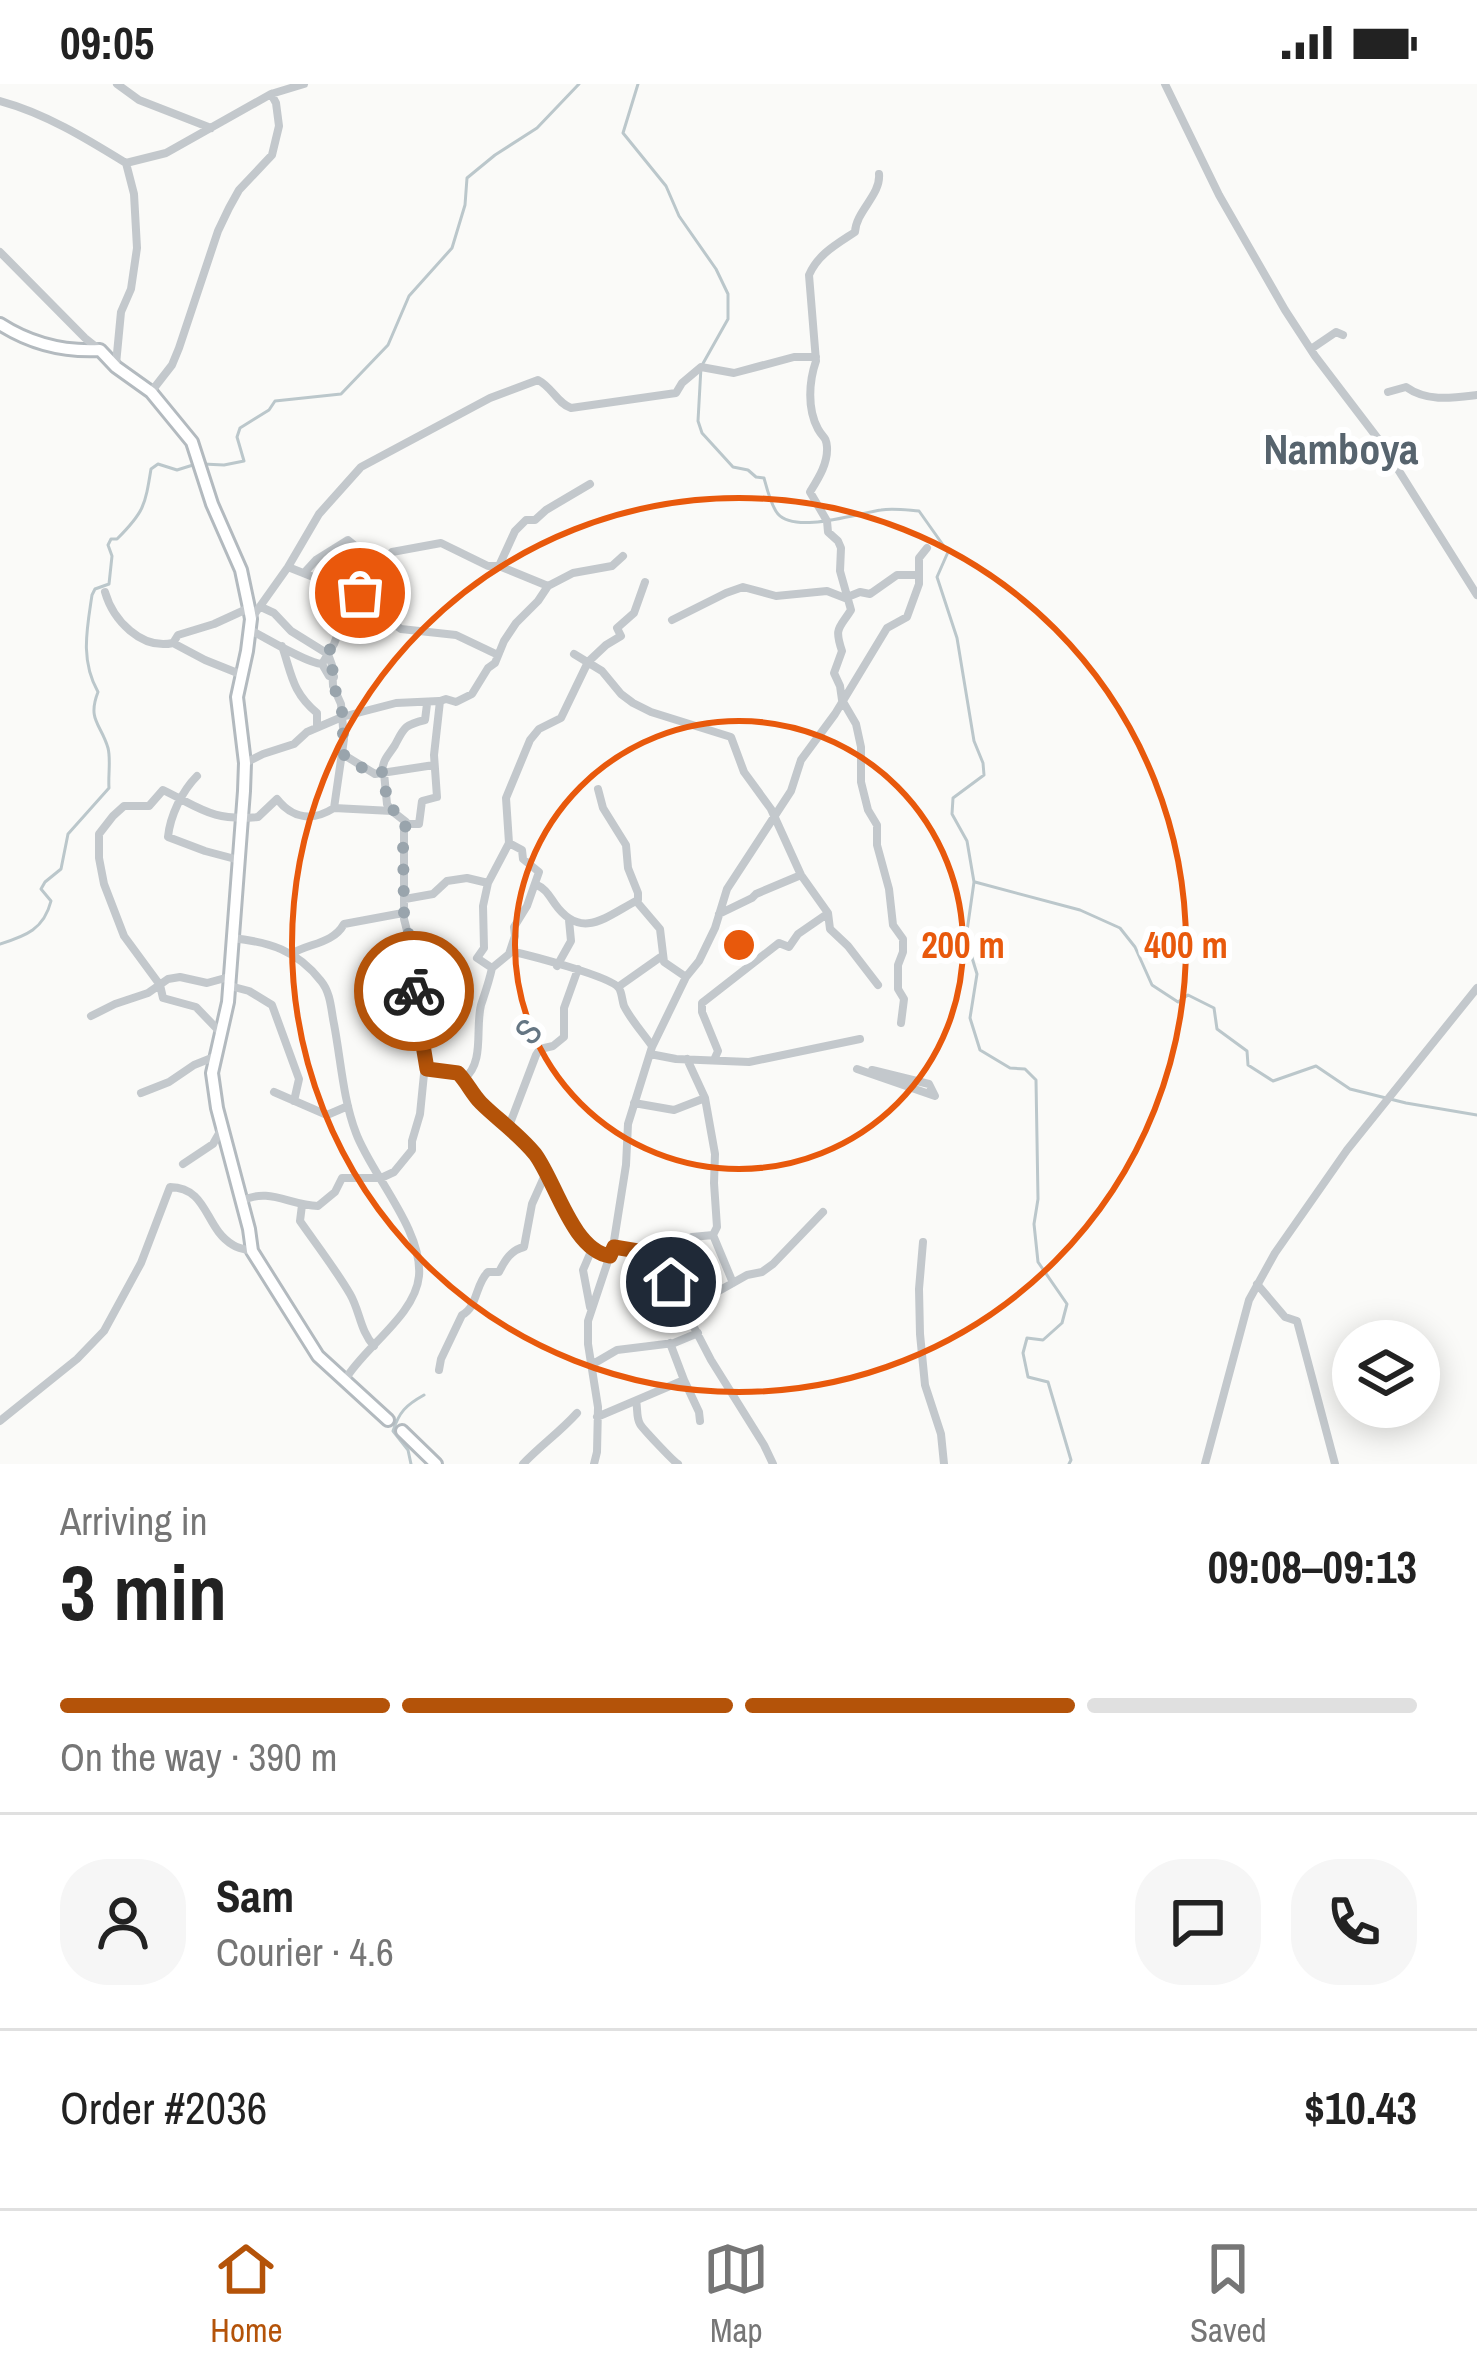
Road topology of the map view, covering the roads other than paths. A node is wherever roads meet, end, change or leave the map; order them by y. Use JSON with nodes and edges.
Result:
{"nodes":[{"id":1,"x":117,"y":84,"type":"edge"},
{"id":2,"x":304,"y":84,"type":"edge"},
{"id":3,"x":1165,"y":84,"type":"edge"},
{"id":4,"x":276,"y":90,"type":"edge"},
{"id":5,"x":0,"y":101,"type":"edge"},
{"id":6,"x":211,"y":128,"type":"junction"},
{"id":7,"x":126,"y":163,"type":"junction"},
{"id":8,"x":879,"y":174,"type":"dead end"},
{"id":9,"x":0,"y":252,"type":"edge"},
{"id":10,"x":0,"y":324,"type":"edge"},
{"id":11,"x":1343,"y":335,"type":"dead end"},
{"id":12,"x":1311,"y":349,"type":"junction"},
{"id":13,"x":100,"y":350,"type":"junction"},
{"id":14,"x":816,"y":357,"type":"junction"},
{"id":15,"x":116,"y":367,"type":"junction"},
{"id":16,"x":151,"y":392,"type":"junction"},
{"id":17,"x":1388,"y":392,"type":"dead end"},
{"id":18,"x":1477,"y":395,"type":"edge"},
{"id":19,"x":590,"y":484,"type":"dead end"},
{"id":20,"x":927,"y":548,"type":"dead end"},
{"id":21,"x":623,"y":556,"type":"dead end"},
{"id":22,"x":384,"y":559,"type":"junction"},
{"id":23,"x":499,"y":566,"type":"junction"},
{"id":24,"x":288,"y":567,"type":"junction"},
{"id":25,"x":304,"y":573,"type":"junction"},
{"id":26,"x":917,"y":575,"type":"junction"},
{"id":27,"x":645,"y":582,"type":"dead end"},
{"id":28,"x":548,"y":586,"type":"junction"},
{"id":29,"x":105,"y":592,"type":"dead end"},
{"id":30,"x":1477,"y":595,"type":"edge"},
{"id":31,"x":848,"y":597,"type":"junction"},
{"id":32,"x":352,"y":599,"type":"junction"},
{"id":33,"x":253,"y":616,"type":"junction"},
{"id":34,"x":672,"y":620,"type":"dead end"},
{"id":35,"x":173,"y":643,"type":"junction"},
{"id":36,"x":281,"y":644,"type":"junction"},
{"id":37,"x":328,"y":654,"type":"junction"},
{"id":38,"x":574,"y":654,"type":"dead end"},
{"id":39,"x":498,"y":656,"type":"junction"},
{"id":40,"x":588,"y":662,"type":"junction"},
{"id":41,"x":322,"y":664,"type":"junction"},
{"id":42,"x":240,"y":674,"type":"junction"},
{"id":43,"x":334,"y":677,"type":"junction"},
{"id":44,"x":842,"y":700,"type":"junction"},
{"id":45,"x":440,"y":701,"type":"junction"},
{"id":46,"x":427,"y":704,"type":"junction"},
{"id":47,"x":342,"y":717,"type":"junction"},
{"id":48,"x":316,"y":728,"type":"junction"},
{"id":49,"x":344,"y":755,"type":"junction"},
{"id":50,"x":245,"y":764,"type":"junction"},
{"id":51,"x":434,"y":765,"type":"junction"},
{"id":52,"x":383,"y":772,"type":"junction"},
{"id":53,"x":197,"y":776,"type":"dead end"},
{"id":54,"x":598,"y":788,"type":"dead end"},
{"id":55,"x":182,"y":799,"type":"junction"},
{"id":56,"x":334,"y":808,"type":"junction"},
{"id":57,"x":392,"y":811,"type":"junction"},
{"id":58,"x":773,"y":817,"type":"junction"},
{"id":59,"x":243,"y":818,"type":"junction"},
{"id":60,"x":406,"y":822,"type":"junction"},
{"id":61,"x":509,"y":843,"type":"junction"},
{"id":62,"x":241,"y":860,"type":"junction"},
{"id":63,"x":801,"y":875,"type":"junction"},
{"id":64,"x":488,"y":883,"type":"junction"},
{"id":65,"x":535,"y":884,"type":"junction"},
{"id":66,"x":405,"y":899,"type":"junction"},
{"id":67,"x":637,"y":902,"type":"junction"},
{"id":68,"x":404,"y":913,"type":"junction"},
{"id":69,"x":828,"y":913,"type":"junction"},
{"id":70,"x":718,"y":914,"type":"junction"},
{"id":71,"x":568,"y":918,"type":"junction"},
{"id":72,"x":232,"y":938,"type":"junction"},
{"id":73,"x":509,"y":951,"type":"junction"},
{"id":74,"x":290,"y":954,"type":"junction"},
{"id":75,"x":662,"y":956,"type":"junction"},
{"id":76,"x":557,"y":966,"type":"junction"},
{"id":77,"x":492,"y":968,"type":"junction"},
{"id":78,"x":578,"y":969,"type":"junction"},
{"id":79,"x":686,"y":977,"type":"junction"},
{"id":80,"x":231,"y":982,"type":"junction"},
{"id":81,"x":160,"y":985,"type":"junction"},
{"id":82,"x":878,"y":985,"type":"dead end"},
{"id":83,"x":618,"y":987,"type":"junction"},
{"id":84,"x":1477,"y":988,"type":"edge"},
{"id":85,"x":91,"y":1016,"type":"dead end"},
{"id":86,"x":902,"y":1023,"type":"dead end"},
{"id":87,"x":222,"y":1034,"type":"junction"},
{"id":88,"x":860,"y":1039,"type":"dead end"},
{"id":89,"x":651,"y":1050,"type":"junction"},
{"id":90,"x":214,"y":1057,"type":"junction"},
{"id":91,"x":687,"y":1059,"type":"junction"},
{"id":92,"x":714,"y":1060,"type":"junction"},
{"id":93,"x":427,"y":1069,"type":"junction"},
{"id":94,"x":856,"y":1069,"type":"dead end"},
{"id":95,"x":872,"y":1070,"type":"dead end"},
{"id":96,"x":464,"y":1078,"type":"junction"},
{"id":97,"x":274,"y":1092,"type":"dead end"},
{"id":98,"x":140,"y":1094,"type":"dead end"},
{"id":99,"x":705,"y":1098,"type":"junction"},
{"id":100,"x":294,"y":1101,"type":"junction"},
{"id":101,"x":634,"y":1103,"type":"junction"},
{"id":102,"x":348,"y":1106,"type":"junction"},
{"id":103,"x":509,"y":1126,"type":"junction"},
{"id":104,"x":222,"y":1128,"type":"junction"},
{"id":105,"x":183,"y":1164,"type":"dead end"},
{"id":106,"x":546,"y":1174,"type":"junction"},
{"id":107,"x":381,"y":1178,"type":"junction"},
{"id":108,"x":241,"y":1201,"type":"junction"},
{"id":109,"x":302,"y":1205,"type":"junction"},
{"id":110,"x":823,"y":1213,"type":"dead end"},
{"id":111,"x":712,"y":1235,"type":"junction"},
{"id":112,"x":923,"y":1242,"type":"dead end"},
{"id":113,"x":592,"y":1250,"type":"junction"},
{"id":114,"x":612,"y":1251,"type":"junction"},
{"id":115,"x":252,"y":1252,"type":"junction"},
{"id":116,"x":656,"y":1254,"type":"junction"},
{"id":117,"x":733,"y":1283,"type":"junction"},
{"id":118,"x":1258,"y":1283,"type":"junction"},
{"id":119,"x":591,"y":1308,"type":"junction"},
{"id":120,"x":685,"y":1310,"type":"junction"},
{"id":121,"x":698,"y":1333,"type":"junction"},
{"id":122,"x":670,"y":1343,"type":"junction"},
{"id":123,"x":374,"y":1346,"type":"junction"},
{"id":124,"x":592,"y":1364,"type":"junction"},
{"id":125,"x":439,"y":1370,"type":"dead end"},
{"id":126,"x":684,"y":1380,"type":"junction"},
{"id":127,"x":344,"y":1382,"type":"junction"},
{"id":128,"x":636,"y":1401,"type":"junction"},
{"id":129,"x":577,"y":1413,"type":"dead end"},
{"id":130,"x":597,"y":1417,"type":"junction"},
{"id":131,"x":388,"y":1420,"type":"joint"},
{"id":132,"x":0,"y":1421,"type":"edge"},
{"id":133,"x":700,"y":1421,"type":"dead end"},
{"id":134,"x":402,"y":1431,"type":"joint"},
{"id":135,"x":436,"y":1464,"type":"edge"},
{"id":136,"x":523,"y":1464,"type":"edge"},
{"id":137,"x":595,"y":1464,"type":"edge"},
{"id":138,"x":678,"y":1464,"type":"edge"},
{"id":139,"x":773,"y":1464,"type":"edge"},
{"id":140,"x":944,"y":1464,"type":"edge"},
{"id":141,"x":1205,"y":1464,"type":"edge"},
{"id":142,"x":1335,"y":1464,"type":"edge"}],
"edges":[{"from":1,"to":6,"type":"street"},
{"from":2,"to":4,"type":"street"},
{"from":3,"to":12,"type":"street"},
{"from":4,"to":6,"type":"street"},
{"from":4,"to":16,"type":"street"},
{"from":5,"to":7,"type":"street"},
{"from":6,"to":7,"type":"street"},
{"from":7,"to":15,"type":"street"},
{"from":8,"to":14,"type":"street"},
{"from":9,"to":13,"type":"street"},
{"from":10,"to":13,"type":"street"},
{"from":11,"to":12,"type":"street"},
{"from":12,"to":30,"type":"street"},
{"from":13,"to":15,"type":"street"},
{"from":14,"to":24,"type":"street"},
{"from":14,"to":31,"type":"street"},
{"from":15,"to":16,"type":"street"},
{"from":16,"to":33,"type":"street"},
{"from":17,"to":18,"type":"street"},
{"from":19,"to":23,"type":"street"},
{"from":20,"to":26,"type":"street"},
{"from":21,"to":28,"type":"street"},
{"from":22,"to":23,"type":"street"},
{"from":22,"to":25,"type":"street"},
{"from":22,"to":32,"type":"street"},
{"from":23,"to":28,"type":"street"},
{"from":24,"to":25,"type":"street"},
{"from":24,"to":33,"type":"street"},
{"from":25,"to":32,"type":"street"},
{"from":26,"to":31,"type":"street"},
{"from":26,"to":44,"type":"street"},
{"from":27,"to":40,"type":"street"},
{"from":28,"to":39,"type":"street"},
{"from":29,"to":35,"type":"street"},
{"from":31,"to":34,"type":"street"},
{"from":31,"to":44,"type":"street"},
{"from":32,"to":37,"type":"street"},
{"from":32,"to":39,"type":"street"},
{"from":33,"to":35,"type":"street"},
{"from":33,"to":36,"type":"street"},
{"from":33,"to":37,"type":"street"},
{"from":33,"to":42,"type":"street"},
{"from":35,"to":42,"type":"street"},
{"from":36,"to":41,"type":"street"},
{"from":36,"to":48,"type":"street"},
{"from":37,"to":41,"type":"street"},
{"from":37,"to":43,"type":"street"},
{"from":38,"to":40,"type":"street"},
{"from":39,"to":45,"type":"street"},
{"from":40,"to":58,"type":"street"},
{"from":40,"to":61,"type":"street"},
{"from":41,"to":43,"type":"street"},
{"from":42,"to":50,"type":"street"},
{"from":43,"to":47,"type":"street"},
{"from":44,"to":58,"type":"street"},
{"from":44,"to":86,"type":"street"},
{"from":45,"to":46,"type":"street"},
{"from":45,"to":51,"type":"street"},
{"from":46,"to":47,"type":"street"},
{"from":46,"to":52,"type":"street"},
{"from":47,"to":48,"type":"street"},
{"from":47,"to":49,"type":"street"},
{"from":48,"to":50,"type":"street"},
{"from":49,"to":52,"type":"street"},
{"from":49,"to":56,"type":"street"},
{"from":50,"to":59,"type":"street"},
{"from":51,"to":52,"type":"street"},
{"from":51,"to":60,"type":"street"},
{"from":52,"to":57,"type":"street"},
{"from":53,"to":55,"type":"street"},
{"from":54,"to":67,"type":"street"},
{"from":55,"to":59,"type":"street"},
{"from":55,"to":62,"type":"street"},
{"from":55,"to":81,"type":"street"},
{"from":56,"to":57,"type":"street"},
{"from":56,"to":59,"type":"street"},
{"from":57,"to":60,"type":"street"},
{"from":58,"to":63,"type":"street"},
{"from":58,"to":70,"type":"street"},
{"from":59,"to":62,"type":"street"},
{"from":60,"to":66,"type":"street"},
{"from":61,"to":64,"type":"street"},
{"from":61,"to":65,"type":"street"},
{"from":62,"to":72,"type":"street"},
{"from":63,"to":69,"type":"street"},
{"from":63,"to":70,"type":"street"},
{"from":64,"to":66,"type":"street"},
{"from":64,"to":77,"type":"street"},
{"from":65,"to":71,"type":"street"},
{"from":65,"to":73,"type":"street"},
{"from":66,"to":68,"type":"street"},
{"from":67,"to":71,"type":"street"},
{"from":67,"to":75,"type":"street"},
{"from":68,"to":74,"type":"street"},
{"from":68,"to":93,"type":"street"},
{"from":69,"to":82,"type":"street"},
{"from":69,"to":92,"type":"street"},
{"from":70,"to":79,"type":"street"},
{"from":71,"to":76,"type":"street"},
{"from":72,"to":74,"type":"street"},
{"from":72,"to":80,"type":"street"},
{"from":73,"to":76,"type":"street"},
{"from":73,"to":77,"type":"street"},
{"from":74,"to":102,"type":"street"},
{"from":75,"to":79,"type":"street"},
{"from":75,"to":83,"type":"street"},
{"from":76,"to":78,"type":"street"},
{"from":77,"to":96,"type":"street"},
{"from":78,"to":83,"type":"street"},
{"from":78,"to":103,"type":"street","name":"S"},
{"from":79,"to":89,"type":"street"},
{"from":80,"to":81,"type":"street"},
{"from":80,"to":87,"type":"street"},
{"from":80,"to":100,"type":"street"},
{"from":81,"to":85,"type":"street"},
{"from":81,"to":87,"type":"street"},
{"from":83,"to":89,"type":"street"},
{"from":84,"to":118,"type":"street"},
{"from":87,"to":90,"type":"street"},
{"from":88,"to":92,"type":"street"},
{"from":89,"to":91,"type":"street"},
{"from":89,"to":101,"type":"street"},
{"from":90,"to":98,"type":"street"},
{"from":90,"to":104,"type":"street"},
{"from":91,"to":92,"type":"street"},
{"from":91,"to":99,"type":"street"},
{"from":93,"to":96,"type":"street"},
{"from":93,"to":107,"type":"street"},
{"from":94,"to":95,"type":"street"},
{"from":96,"to":103,"type":"street"},
{"from":97,"to":100,"type":"street"},
{"from":99,"to":101,"type":"street"},
{"from":99,"to":111,"type":"street"},
{"from":100,"to":102,"type":"street"},
{"from":101,"to":114,"type":"street"},
{"from":102,"to":107,"type":"street"},
{"from":103,"to":106,"type":"street"},
{"from":104,"to":105,"type":"street"},
{"from":104,"to":108,"type":"street"},
{"from":106,"to":113,"type":"street"},
{"from":106,"to":125,"type":"street"},
{"from":107,"to":109,"type":"street"},
{"from":107,"to":123,"type":"street"},
{"from":108,"to":109,"type":"street"},
{"from":108,"to":115,"type":"street"},
{"from":109,"to":123,"type":"street"},
{"from":110,"to":117,"type":"street"},
{"from":111,"to":116,"type":"street"},
{"from":111,"to":117,"type":"street"},
{"from":112,"to":140,"type":"street"},
{"from":113,"to":114,"type":"street"},
{"from":113,"to":119,"type":"street"},
{"from":114,"to":116,"type":"street"},
{"from":114,"to":119,"type":"street"},
{"from":115,"to":127,"type":"street"},
{"from":115,"to":132,"type":"street"},
{"from":116,"to":120,"type":"street"},
{"from":117,"to":120,"type":"street"},
{"from":118,"to":141,"type":"street"},
{"from":118,"to":142,"type":"street"},
{"from":119,"to":124,"type":"street"},
{"from":120,"to":121,"type":"street"},
{"from":121,"to":122,"type":"street"},
{"from":121,"to":139,"type":"street"},
{"from":122,"to":124,"type":"street"},
{"from":122,"to":126,"type":"street"},
{"from":123,"to":127,"type":"street"},
{"from":124,"to":130,"type":"street"},
{"from":126,"to":128,"type":"street"},
{"from":126,"to":133,"type":"street"},
{"from":127,"to":131,"type":"street"},
{"from":128,"to":130,"type":"street"},
{"from":128,"to":138,"type":"street"},
{"from":129,"to":136,"type":"street"},
{"from":130,"to":137,"type":"street"},
{"from":131,"to":134,"type":"street"},
{"from":134,"to":135,"type":"street"}]}
